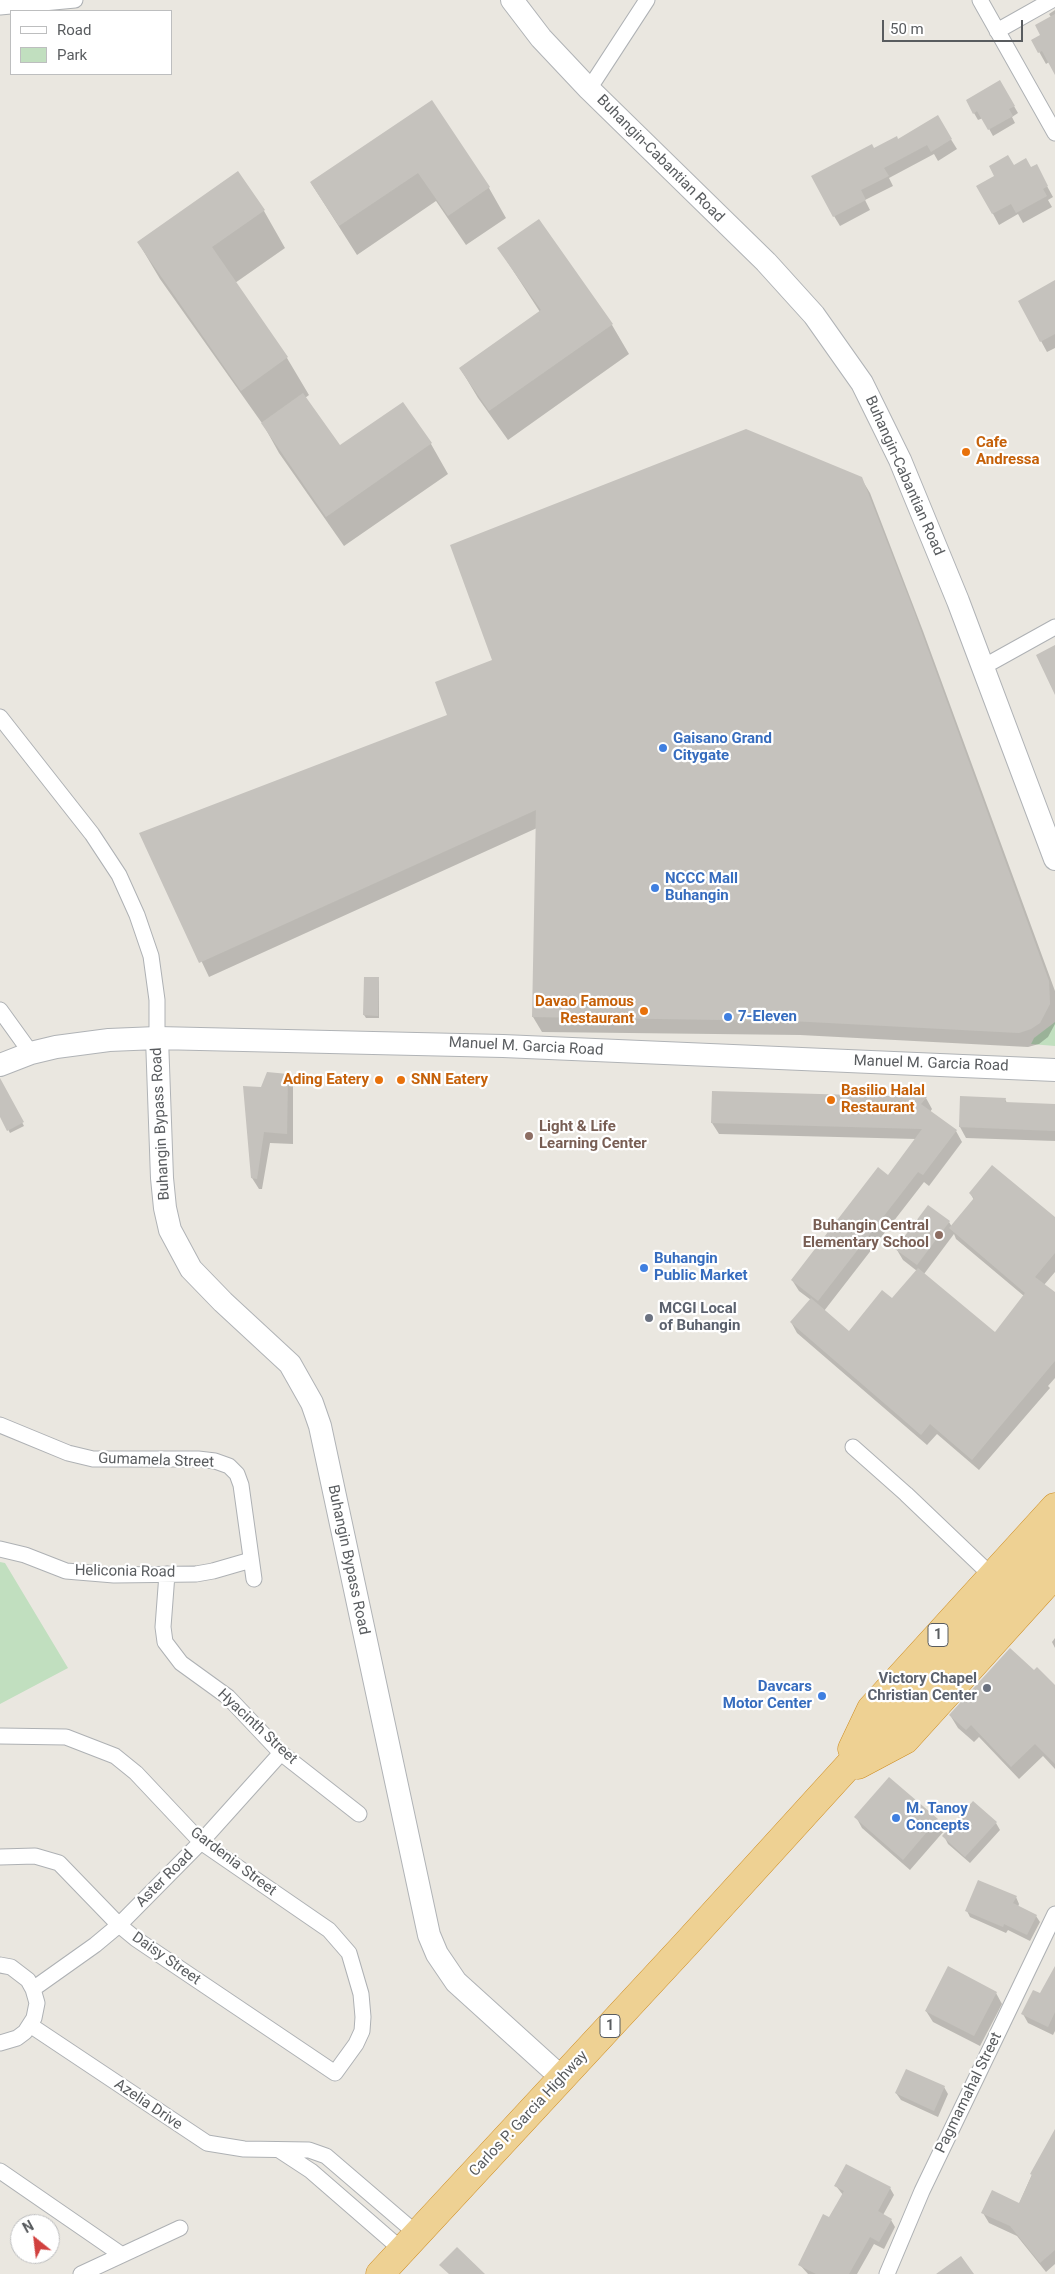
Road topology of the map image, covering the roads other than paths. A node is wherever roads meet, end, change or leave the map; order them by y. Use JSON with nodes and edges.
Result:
{"nodes":[{"id":1,"x":75,"y":0,"type":"edge"},
{"id":2,"x":512,"y":0,"type":"edge"},
{"id":3,"x":647,"y":0,"type":"edge"},
{"id":4,"x":980,"y":0,"type":"edge"},
{"id":5,"x":1052,"y":0,"type":"edge"},
{"id":6,"x":0,"y":7,"type":"edge"},
{"id":7,"x":998,"y":31,"type":"junction"},
{"id":8,"x":590,"y":90,"type":"junction"},
{"id":9,"x":1055,"y":133,"type":"edge"},
{"id":10,"x":1055,"y":627,"type":"edge"},
{"id":11,"x":983,"y":667,"type":"junction"},
{"id":12,"x":0,"y":716,"type":"edge"},
{"id":13,"x":1055,"y":860,"type":"edge"},
{"id":14,"x":0,"y":1010,"type":"edge"},
{"id":15,"x":157,"y":1038,"type":"junction"},
{"id":16,"x":31,"y":1053,"type":"junction"},
{"id":17,"x":0,"y":1065,"type":"edge"},
{"id":18,"x":1055,"y":1070,"type":"edge"},
{"id":19,"x":0,"y":1425,"type":"edge"},
{"id":20,"x":853,"y":1447,"type":"dead end"},
{"id":21,"x":1055,"y":1507,"type":"edge"},
{"id":22,"x":1055,"y":1539,"type":"edge"},
{"id":23,"x":0,"y":1549,"type":"edge"},
{"id":24,"x":251,"y":1560,"type":"junction"},
{"id":25,"x":167,"y":1574,"type":"junction"},
{"id":26,"x":1055,"y":1574,"type":"edge"},
{"id":27,"x":992,"y":1576,"type":"junction"},
{"id":28,"x":254,"y":1579,"type":"dead end"},
{"id":29,"x":0,"y":1736,"type":"edge"},
{"id":30,"x":281,"y":1753,"type":"junction"},
{"id":31,"x":840,"y":1776,"type":"junction"},
{"id":32,"x":359,"y":1814,"type":"dead end"},
{"id":33,"x":201,"y":1842,"type":"junction"},
{"id":34,"x":0,"y":1857,"type":"edge"},
{"id":35,"x":1055,"y":1914,"type":"edge"},
{"id":36,"x":119,"y":1925,"type":"junction"},
{"id":37,"x":0,"y":1965,"type":"edge"},
{"id":38,"x":33,"y":1989,"type":"junction"},
{"id":39,"x":30,"y":2025,"type":"junction"},
{"id":40,"x":0,"y":2043,"type":"edge"},
{"id":41,"x":335,"y":2073,"type":"joint"},
{"id":42,"x":562,"y":2078,"type":"junction"},
{"id":43,"x":279,"y":2150,"type":"junction"},
{"id":44,"x":347,"y":2174,"type":"junction"},
{"id":45,"x":3,"y":2177,"type":"edge"},
{"id":46,"x":333,"y":2190,"type":"junction"},
{"id":47,"x":180,"y":2228,"type":"dead end"},
{"id":48,"x":409,"y":2242,"type":"junction"},
{"id":49,"x":122,"y":2255,"type":"junction"},
{"id":50,"x":81,"y":2274,"type":"edge"},
{"id":51,"x":380,"y":2274,"type":"edge"},
{"id":52,"x":888,"y":2274,"type":"edge"}],
"edges":[{"from":1,"to":6,"type":"street"},
{"from":2,"to":8,"type":"main road","name":"Buhangin-Cabantian Road"},
{"from":3,"to":8,"type":"street"},
{"from":4,"to":7,"type":"street"},
{"from":5,"to":7,"type":"street"},
{"from":7,"to":9,"type":"street"},
{"from":8,"to":11,"type":"main road","name":"Buhangin-Cabantian Road"},
{"from":10,"to":11,"type":"street"},
{"from":11,"to":13,"type":"main road","name":"Buhangin-Cabantian Road"},
{"from":12,"to":15,"type":"street"},
{"from":14,"to":16,"type":"street"},
{"from":15,"to":16,"type":"main road","name":"Manuel M. Garcia Road"},
{"from":15,"to":18,"type":"main road","name":"Manuel M. Garcia Road"},
{"from":15,"to":42,"type":"main road","name":"Buhangin Bypass Road"},
{"from":16,"to":17,"type":"main road","name":"Manuel M. Garcia Road"},
{"from":19,"to":24,"type":"street","name":"Gumamela Street"},
{"from":20,"to":27,"type":"street"},
{"from":21,"to":27,"type":"highway","name":"Carlos P. Garcia Highway","number":"1"},
{"from":22,"to":31,"type":"highway","name":"Carlos P. Garcia Highway","number":"1"},
{"from":23,"to":25,"type":"street","name":"Heliconia Road"},
{"from":24,"to":25,"type":"street","name":"Heliconia Road"},
{"from":24,"to":28,"type":"street","name":"Gumamela Street"},
{"from":25,"to":30,"type":"street","name":"Hyacinth Street"},
{"from":26,"to":31,"type":"highway","name":"Carlos P. Garcia Highway","number":"1"},
{"from":27,"to":31,"type":"highway","name":"Carlos P. Garcia Highway","number":"1"},
{"from":29,"to":33,"type":"street","name":"Gardenia Street"},
{"from":30,"to":32,"type":"street","name":"Hyacinth Street"},
{"from":30,"to":33,"type":"street","name":"Aster Road"},
{"from":31,"to":42,"type":"highway","name":"Carlos P. Garcia Highway","number":"1"},
{"from":33,"to":36,"type":"street","name":"Aster Road"},
{"from":33,"to":41,"type":"street","name":"Gardenia Street"},
{"from":34,"to":36,"type":"street","name":"Daisy Street"},
{"from":35,"to":52,"type":"street","name":"Pagmamahal Street"},
{"from":36,"to":38,"type":"street","name":"Aster Road"},
{"from":36,"to":41,"type":"street","name":"Daisy Street"},
{"from":37,"to":38,"type":"street"},
{"from":38,"to":39,"type":"street"},
{"from":39,"to":40,"type":"street"},
{"from":39,"to":43,"type":"street","name":"Azelia Drive"},
{"from":42,"to":48,"type":"highway","name":"Carlos P. Garcia Highway","number":"1"},
{"from":43,"to":44,"type":"street","name":"Azelia Drive"},
{"from":43,"to":46,"type":"street"},
{"from":44,"to":46,"type":"street"},
{"from":44,"to":48,"type":"street","name":"Azelia Drive"},
{"from":45,"to":49,"type":"street"},
{"from":46,"to":48,"type":"street"},
{"from":47,"to":49,"type":"street"},
{"from":48,"to":51,"type":"highway","name":"Carlos P. Garcia Highway","number":"1"},
{"from":49,"to":50,"type":"street"}]}
